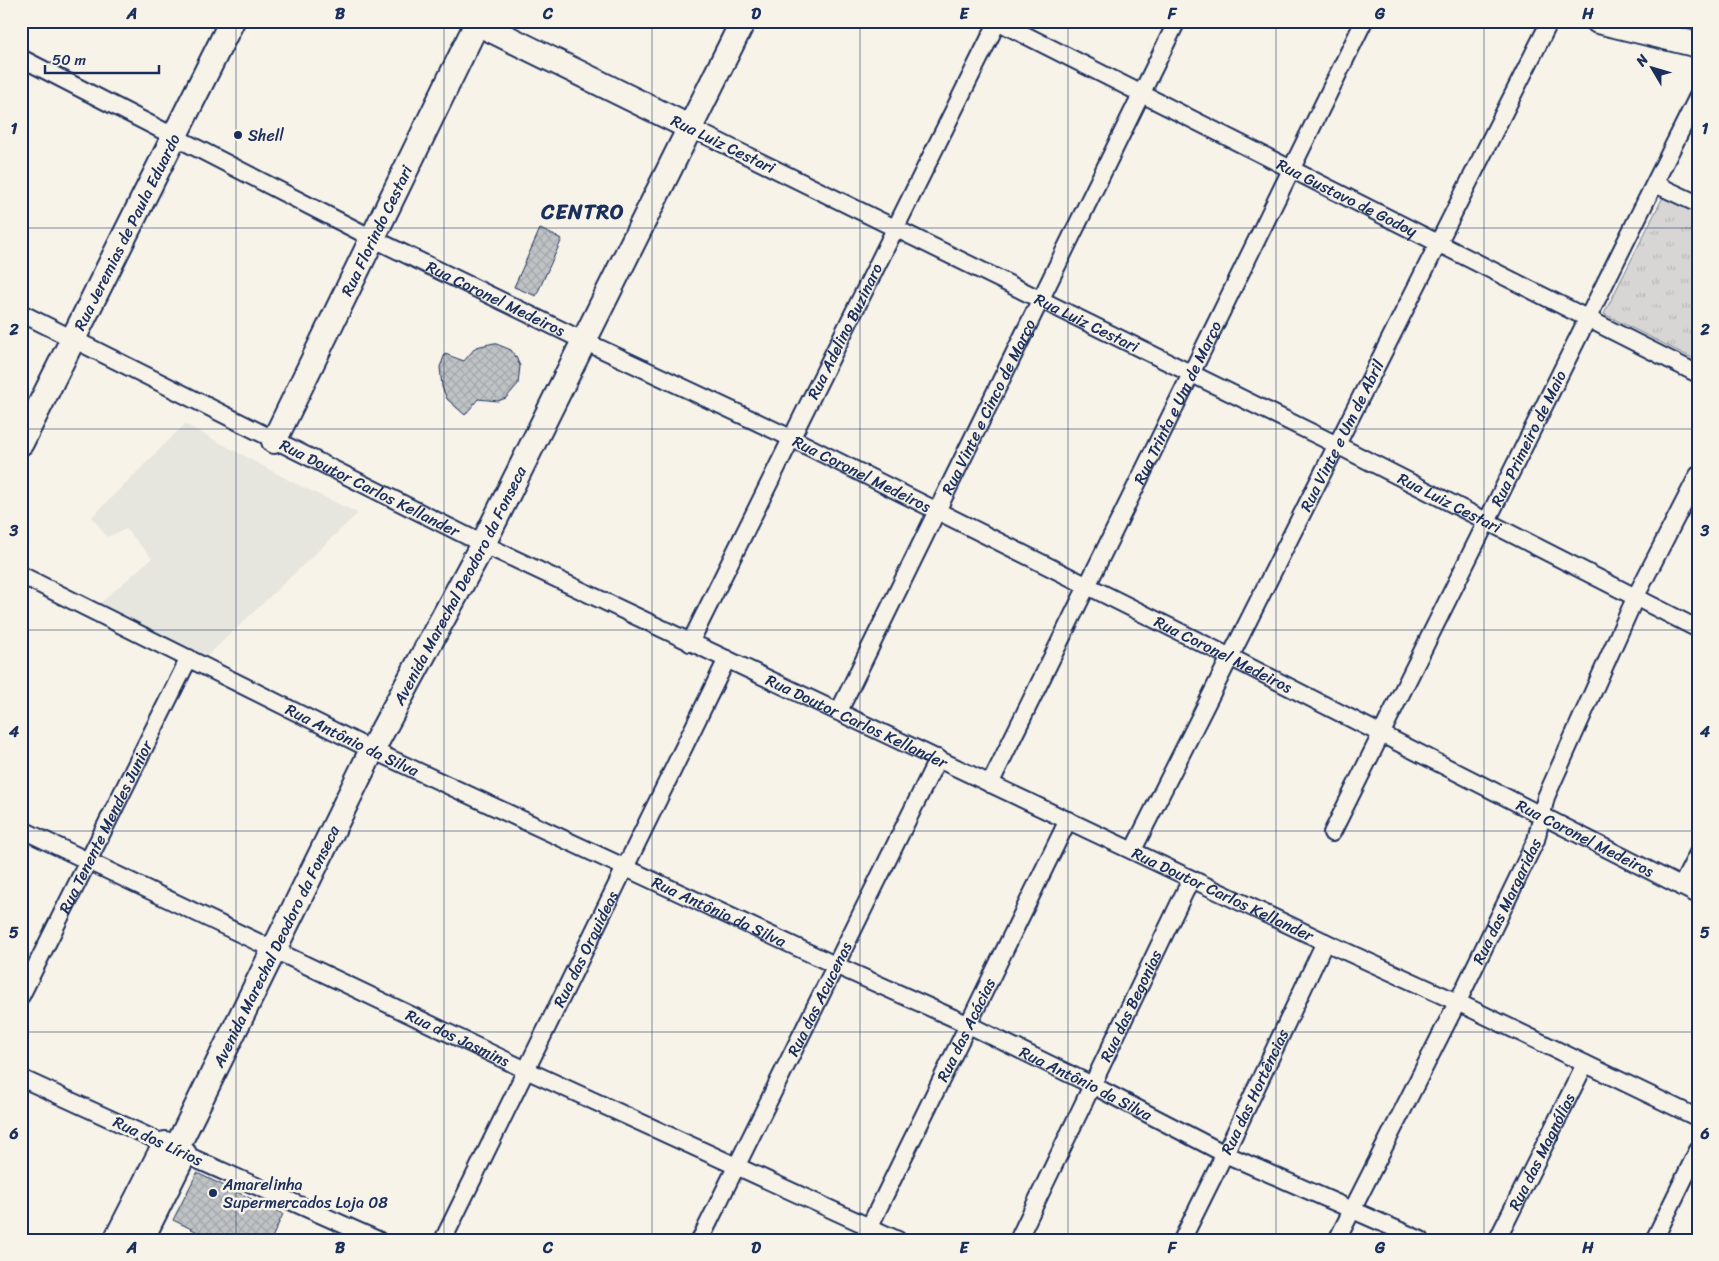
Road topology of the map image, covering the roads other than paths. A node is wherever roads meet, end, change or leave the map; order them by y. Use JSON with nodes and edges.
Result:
{"nodes":[{"id":1,"x":232,"y":21,"type":"edge"},
{"id":2,"x":997,"y":21,"type":"edge"},
{"id":3,"x":1177,"y":21,"type":"edge"},
{"id":4,"x":1364,"y":21,"type":"edge"},
{"id":5,"x":1550,"y":21,"type":"edge"},
{"id":6,"x":1598,"y":21,"type":"edge"},
{"id":7,"x":476,"y":22,"type":"edge"},
{"id":8,"x":734,"y":24,"type":"edge"},
{"id":9,"x":1698,"y":45,"type":"edge"},
{"id":10,"x":21,"y":58,"type":"edge"},
{"id":11,"x":1141,"y":94,"type":"junction"},
{"id":12,"x":1698,"y":96,"type":"edge"},
{"id":13,"x":690,"y":128,"type":"junction"},
{"id":14,"x":175,"y":135,"type":"junction"},
{"id":15,"x":1291,"y":171,"type":"junction"},
{"id":16,"x":1655,"y":184,"type":"junction"},
{"id":17,"x":1698,"y":204,"type":"edge"},
{"id":18,"x":896,"y":227,"type":"junction"},
{"id":19,"x":372,"y":238,"type":"junction"},
{"id":20,"x":1438,"y":244,"type":"junction"},
{"id":21,"x":1040,"y":299,"type":"junction"},
{"id":22,"x":21,"y":313,"type":"edge"},
{"id":23,"x":1589,"y":319,"type":"junction"},
{"id":24,"x":73,"y":339,"type":"junction"},
{"id":25,"x":584,"y":341,"type":"junction"},
{"id":26,"x":1191,"y":373,"type":"junction"},
{"id":27,"x":1698,"y":374,"type":"edge"},
{"id":28,"x":791,"y":438,"type":"junction"},
{"id":29,"x":274,"y":441,"type":"junction"},
{"id":30,"x":21,"y":443,"type":"edge"},
{"id":31,"x":1336,"y":445,"type":"junction"},
{"id":32,"x":1698,"y":475,"type":"edge"},
{"id":33,"x":936,"y":512,"type":"junction"},
{"id":34,"x":1488,"y":521,"type":"junction"},
{"id":35,"x":483,"y":544,"type":"junction"},
{"id":36,"x":21,"y":575,"type":"edge"},
{"id":37,"x":1087,"y":586,"type":"junction"},
{"id":38,"x":1636,"y":596,"type":"junction"},
{"id":39,"x":1698,"y":629,"type":"edge"},
{"id":40,"x":690,"y":642,"type":"junction"},
{"id":41,"x":1230,"y":657,"type":"junction"},
{"id":42,"x":189,"y":658,"type":"junction"},
{"id":43,"x":727,"y":659,"type":"junction"},
{"id":44,"x":839,"y":710,"type":"junction"},
{"id":45,"x":1382,"y":734,"type":"junction"},
{"id":46,"x":372,"y":750,"type":"junction"},
{"id":47,"x":938,"y":758,"type":"junction"},
{"id":48,"x":990,"y":784,"type":"junction"},
{"id":49,"x":1542,"y":817,"type":"junction"},
{"id":50,"x":1068,"y":820,"type":"junction"},
{"id":51,"x":21,"y":829,"type":"edge"},
{"id":52,"x":1332,"y":832,"type":"dead end"},
{"id":53,"x":1133,"y":850,"type":"junction"},
{"id":54,"x":1698,"y":853,"type":"edge"},
{"id":55,"x":89,"y":860,"type":"junction"},
{"id":56,"x":625,"y":867,"type":"junction"},
{"id":57,"x":1191,"y":879,"type":"junction"},
{"id":58,"x":1681,"y":887,"type":"junction"},
{"id":59,"x":1698,"y":895,"type":"edge"},
{"id":60,"x":1325,"y":942,"type":"junction"},
{"id":61,"x":273,"y":950,"type":"junction"},
{"id":62,"x":835,"y":965,"type":"junction"},
{"id":63,"x":21,"y":996,"type":"edge"},
{"id":64,"x":1457,"y":1002,"type":"junction"},
{"id":65,"x":967,"y":1024,"type":"junction"},
{"id":66,"x":1585,"y":1064,"type":"junction"},
{"id":67,"x":526,"y":1070,"type":"junction"},
{"id":68,"x":21,"y":1078,"type":"edge"},
{"id":69,"x":1092,"y":1085,"type":"junction"},
{"id":70,"x":1698,"y":1118,"type":"edge"},
{"id":71,"x":175,"y":1149,"type":"junction"},
{"id":72,"x":1698,"y":1150,"type":"edge"},
{"id":73,"x":1225,"y":1154,"type":"junction"},
{"id":74,"x":737,"y":1166,"type":"junction"},
{"id":75,"x":1352,"y":1208,"type":"junction"},
{"id":76,"x":866,"y":1233,"type":"edge"},
{"id":77,"x":116,"y":1240,"type":"edge"},
{"id":78,"x":141,"y":1240,"type":"edge"},
{"id":79,"x":378,"y":1240,"type":"edge"},
{"id":80,"x":443,"y":1240,"type":"edge"},
{"id":81,"x":700,"y":1240,"type":"edge"},
{"id":82,"x":898,"y":1240,"type":"edge"},
{"id":83,"x":1018,"y":1240,"type":"edge"},
{"id":84,"x":1182,"y":1240,"type":"edge"},
{"id":85,"x":1337,"y":1240,"type":"edge"},
{"id":86,"x":1421,"y":1240,"type":"edge"},
{"id":87,"x":1497,"y":1240,"type":"edge"},
{"id":88,"x":1654,"y":1240,"type":"edge"}],
"edges":[{"from":1,"to":14,"type":"street","name":"Rua Jeremias de Paula Eduardo"},
{"from":2,"to":11,"type":"street","name":"Rua Gustavo de Godoy"},
{"from":2,"to":18,"type":"street","name":"Rua Adelino Buzinaro"},
{"from":3,"to":11,"type":"street","name":"Rua Vinte e Cinco de Março"},
{"from":4,"to":15,"type":"street","name":"Rua Trinta e Um de Março"},
{"from":5,"to":20,"type":"street","name":"Rua Vinte e Um de Abril"},
{"from":6,"to":9,"type":"street"},
{"from":7,"to":13,"type":"street","name":"Rua Luiz Cestari"},
{"from":7,"to":19,"type":"street","name":"Rua Florindo Cestari"},
{"from":8,"to":13,"type":"street","name":"Avenida Marechal Deodoro da Fonseca"},
{"from":10,"to":14,"type":"street","name":"Rua Coronel Medeiros"},
{"from":11,"to":15,"type":"street","name":"Rua Gustavo de Godoy"},
{"from":11,"to":21,"type":"street","name":"Rua Vinte e Cinco de Março"},
{"from":12,"to":16,"type":"street","name":"Rua Primeiro de Maio"},
{"from":13,"to":18,"type":"street","name":"Rua Luiz Cestari"},
{"from":13,"to":25,"type":"street","name":"Avenida Marechal Deodoro da Fonseca"},
{"from":14,"to":19,"type":"street","name":"Rua Coronel Medeiros"},
{"from":14,"to":24,"type":"street","name":"Rua Jeremias de Paula Eduardo"},
{"from":15,"to":20,"type":"street","name":"Rua Gustavo de Godoy"},
{"from":15,"to":26,"type":"street","name":"Rua Trinta e Um de Março"},
{"from":16,"to":17,"type":"street"},
{"from":16,"to":23,"type":"street","name":"Rua Primeiro de Maio"},
{"from":18,"to":21,"type":"street","name":"Rua Luiz Cestari"},
{"from":18,"to":28,"type":"street","name":"Rua Adelino Buzinaro"},
{"from":19,"to":25,"type":"street","name":"Rua Coronel Medeiros"},
{"from":19,"to":29,"type":"street","name":"Rua Florindo Cestari"},
{"from":20,"to":23,"type":"street","name":"Rua Gustavo de Godoy"},
{"from":20,"to":31,"type":"street","name":"Rua Vinte e Um de Abril"},
{"from":21,"to":26,"type":"street","name":"Rua Luiz Cestari"},
{"from":21,"to":33,"type":"street","name":"Rua Vinte e Cinco de Março"},
{"from":22,"to":24,"type":"street","name":"Rua Doutor Carlos Kellander"},
{"from":23,"to":27,"type":"street","name":"Rua Gustavo de Godoy"},
{"from":23,"to":34,"type":"street","name":"Rua Primeiro de Maio"},
{"from":24,"to":29,"type":"street","name":"Rua Doutor Carlos Kellander"},
{"from":24,"to":30,"type":"street","name":"Rua Jeremias de Paula Eduardo"},
{"from":25,"to":28,"type":"street","name":"Rua Coronel Medeiros"},
{"from":25,"to":35,"type":"street","name":"Avenida Marechal Deodoro da Fonseca"},
{"from":26,"to":31,"type":"street","name":"Rua Luiz Cestari"},
{"from":26,"to":37,"type":"street","name":"Rua Trinta e Um de Março"},
{"from":28,"to":33,"type":"street","name":"Rua Coronel Medeiros"},
{"from":28,"to":40,"type":"street","name":"Rua Adelino Buzinaro"},
{"from":29,"to":35,"type":"street","name":"Rua Doutor Carlos Kellander"},
{"from":31,"to":34,"type":"street","name":"Rua Luiz Cestari"},
{"from":31,"to":41,"type":"street","name":"Rua Vinte e Um de Abril"},
{"from":32,"to":38,"type":"street","name":"Rua das Margaridas"},
{"from":33,"to":37,"type":"street","name":"Rua Coronel Medeiros"},
{"from":33,"to":44,"type":"street","name":"Rua Vinte e Cinco de Março"},
{"from":34,"to":38,"type":"street","name":"Rua Luiz Cestari"},
{"from":34,"to":45,"type":"street","name":"Rua Primeiro de Maio"},
{"from":35,"to":40,"type":"street","name":"Rua Doutor Carlos Kellander"},
{"from":35,"to":46,"type":"street","name":"Avenida Marechal Deodoro da Fonseca"},
{"from":36,"to":42,"type":"street","name":"Rua Antônio da Silva"},
{"from":37,"to":41,"type":"street","name":"Rua Coronel Medeiros"},
{"from":37,"to":48,"type":"street","name":"Rua Trinta e Um de Março"},
{"from":38,"to":39,"type":"street","name":"Rua Luiz Cestari"},
{"from":38,"to":49,"type":"street","name":"Rua das Margaridas"},
{"from":40,"to":43,"type":"street","name":"Rua Doutor Carlos Kellander"},
{"from":41,"to":45,"type":"street","name":"Rua Coronel Medeiros"},
{"from":41,"to":53,"type":"street","name":"Rua Vinte e Um de Abril"},
{"from":42,"to":46,"type":"street","name":"Rua Antônio da Silva"},
{"from":42,"to":55,"type":"street","name":"Rua Tenente Mendes Junior"},
{"from":43,"to":44,"type":"street","name":"Rua Doutor Carlos Kellander"},
{"from":43,"to":56,"type":"street","name":"Rua das Orquideas"},
{"from":44,"to":47,"type":"street","name":"Rua Doutor Carlos Kellander"},
{"from":45,"to":49,"type":"street","name":"Rua Coronel Medeiros"},
{"from":45,"to":52,"type":"street","name":"Rua Primeiro de Maio"},
{"from":46,"to":56,"type":"street","name":"Rua Antônio da Silva"},
{"from":46,"to":61,"type":"street","name":"Avenida Marechal Deodoro da Fonseca"},
{"from":47,"to":48,"type":"street","name":"Rua Doutor Carlos Kellander"},
{"from":47,"to":62,"type":"street","name":"Rua das Acucenas"},
{"from":48,"to":50,"type":"street","name":"Rua Doutor Carlos Kellander"},
{"from":49,"to":58,"type":"street","name":"Rua Coronel Medeiros"},
{"from":49,"to":64,"type":"street","name":"Rua das Margaridas"},
{"from":50,"to":53,"type":"street","name":"Rua Doutor Carlos Kellander"},
{"from":50,"to":65,"type":"street","name":"Rua das Acácias"},
{"from":51,"to":55,"type":"street","name":"Rua dos Jasmins"},
{"from":53,"to":57,"type":"street","name":"Rua Doutor Carlos Kellander"},
{"from":54,"to":58,"type":"street"},
{"from":55,"to":61,"type":"street","name":"Rua dos Jasmins"},
{"from":55,"to":63,"type":"street","name":"Rua Tenente Mendes Junior"},
{"from":56,"to":62,"type":"street","name":"Rua Antônio da Silva"},
{"from":56,"to":67,"type":"street","name":"Rua das Orquideas"},
{"from":57,"to":60,"type":"street","name":"Rua Doutor Carlos Kellander"},
{"from":57,"to":69,"type":"street","name":"Rua das Begonias"},
{"from":58,"to":59,"type":"street","name":"Rua Coronel Medeiros"},
{"from":60,"to":64,"type":"street","name":"Rua Doutor Carlos Kellander"},
{"from":60,"to":73,"type":"street","name":"Rua das Hortências"},
{"from":61,"to":67,"type":"street","name":"Rua dos Jasmins"},
{"from":61,"to":71,"type":"street","name":"Avenida Marechal Deodoro da Fonseca"},
{"from":62,"to":65,"type":"street","name":"Rua Antônio da Silva"},
{"from":62,"to":74,"type":"street","name":"Rua das Acucenas"},
{"from":64,"to":66,"type":"street","name":"Rua Doutor Carlos Kellander"},
{"from":64,"to":75,"type":"street","name":"Rua das Margaridas"},
{"from":65,"to":69,"type":"street","name":"Rua Antônio da Silva"},
{"from":65,"to":76,"type":"street","name":"Rua das Acácias"},
{"from":66,"to":70,"type":"street","name":"Rua Doutor Carlos Kellander"},
{"from":66,"to":87,"type":"street","name":"Rua das Magnólias"},
{"from":67,"to":74,"type":"street","name":"Rua dos Jasmins"},
{"from":67,"to":80,"type":"street","name":"Rua das Orquideas"},
{"from":68,"to":71,"type":"street","name":"Rua dos Lírios"},
{"from":69,"to":73,"type":"street","name":"Rua Antônio da Silva"},
{"from":69,"to":83,"type":"street","name":"Rua das Begonias"},
{"from":71,"to":77,"type":"street","name":"Avenida Marechal Deodoro da Fonseca"},
{"from":71,"to":78,"type":"street","name":"Avenida Marechal Deodoro da Fonseca"},
{"from":71,"to":79,"type":"street","name":"Rua dos Lírios"},
{"from":72,"to":88,"type":"street"},
{"from":73,"to":75,"type":"street","name":"Rua Antônio da Silva"},
{"from":73,"to":84,"type":"street","name":"Rua das Hortências"},
{"from":74,"to":76,"type":"street","name":"Rua dos Jasmins"},
{"from":74,"to":81,"type":"street","name":"Rua das Acucenas"},
{"from":75,"to":85,"type":"street","name":"Rua das Margaridas"},
{"from":75,"to":86,"type":"street","name":"Rua Antônio da Silva"},
{"from":76,"to":82,"type":"street","name":"Rua dos Jasmins"}]}
